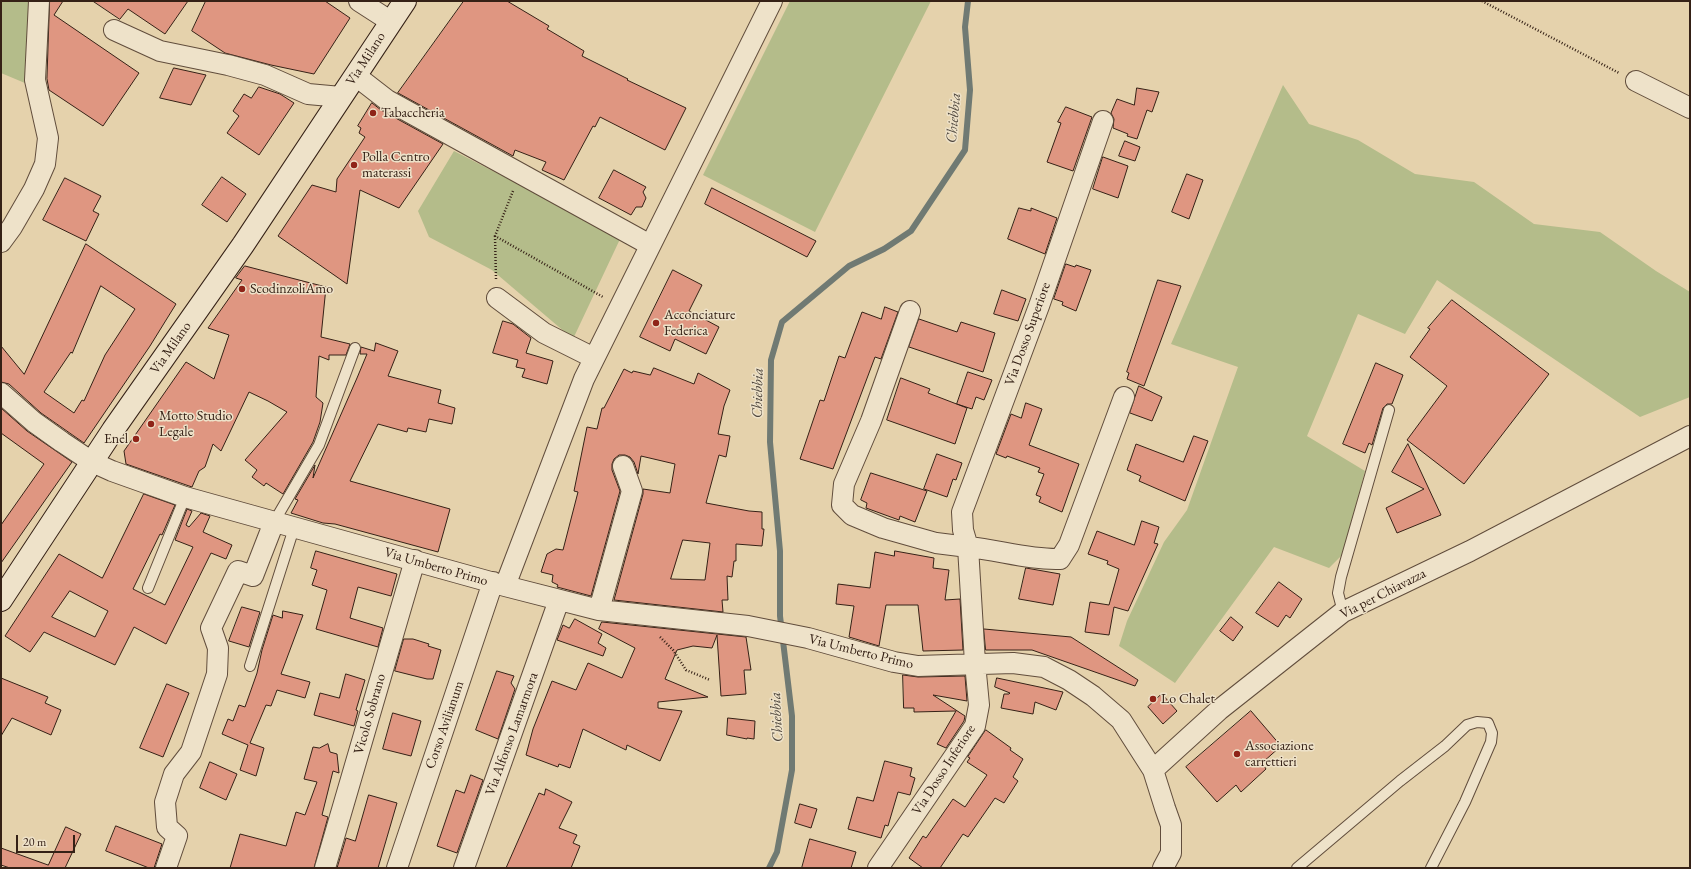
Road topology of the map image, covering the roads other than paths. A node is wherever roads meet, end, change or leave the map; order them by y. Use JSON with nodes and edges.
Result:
{"nodes":[{"id":1,"x":38,"y":1,"type":"edge"},
{"id":2,"x":359,"y":1,"type":"edge"},
{"id":3,"x":405,"y":1,"type":"edge"},
{"id":4,"x":772,"y":1,"type":"edge"},
{"id":5,"x":390,"y":22,"type":"junction"},
{"id":6,"x":114,"y":30,"type":"dead end"},
{"id":7,"x":356,"y":76,"type":"junction"},
{"id":8,"x":1636,"y":81,"type":"road end"},
{"id":9,"x":341,"y":97,"type":"junction"},
{"id":10,"x":1690,"y":108,"type":"edge"},
{"id":11,"x":1103,"y":121,"type":"dead end"},
{"id":12,"x":1,"y":242,"type":"edge"},
{"id":13,"x":650,"y":245,"type":"junction"},
{"id":14,"x":497,"y":298,"type":"road end"},
{"id":15,"x":910,"y":311,"type":"dead end"},
{"id":16,"x":355,"y":348,"type":"dead end"},
{"id":17,"x":594,"y":358,"type":"junction"},
{"id":18,"x":1,"y":393,"type":"edge"},
{"id":19,"x":1124,"y":397,"type":"dead end"},
{"id":20,"x":1389,"y":410,"type":"dead end"},
{"id":21,"x":1690,"y":436,"type":"edge"},
{"id":22,"x":92,"y":462,"type":"junction"},
{"id":23,"x":623,"y":466,"type":"dead end"},
{"id":24,"x":185,"y":497,"type":"junction"},
{"id":25,"x":274,"y":522,"type":"junction"},
{"id":26,"x":294,"y":528,"type":"junction"},
{"id":27,"x":968,"y":547,"type":"junction"},
{"id":28,"x":415,"y":560,"type":"junction"},
{"id":29,"x":499,"y":584,"type":"junction"},
{"id":30,"x":148,"y":588,"type":"dead end"},
{"id":31,"x":1,"y":600,"type":"edge"},
{"id":32,"x":559,"y":600,"type":"junction"},
{"id":33,"x":599,"y":610,"type":"junction"},
{"id":34,"x":1343,"y":612,"type":"junction"},
{"id":35,"x":975,"y":663,"type":"junction"},
{"id":36,"x":250,"y":666,"type":"dead end"},
{"id":37,"x":1153,"y":770,"type":"junction"},
{"id":38,"x":166,"y":868,"type":"edge"},
{"id":39,"x":325,"y":868,"type":"edge"},
{"id":40,"x":397,"y":868,"type":"edge"},
{"id":41,"x":464,"y":868,"type":"edge"},
{"id":42,"x":878,"y":868,"type":"edge"},
{"id":43,"x":1163,"y":868,"type":"edge"},
{"id":44,"x":1297,"y":868,"type":"edge"},
{"id":45,"x":1431,"y":868,"type":"edge"}],
"edges":[{"from":1,"to":12,"type":"street"},
{"from":2,"to":5,"type":"street","name":"Via Milano"},
{"from":3,"to":5,"type":"main road","name":"Via Milano"},
{"from":4,"to":13,"type":"street","name":"Corso Avilianum"},
{"from":5,"to":7,"type":"main road","name":"Via Milano"},
{"from":6,"to":9,"type":"street","name":"Via Milano"},
{"from":7,"to":9,"type":"main road","name":"Via Milano"},
{"from":7,"to":13,"type":"street"},
{"from":8,"to":10,"type":"street"},
{"from":9,"to":22,"type":"main road","name":"Via Milano"},
{"from":11,"to":27,"type":"street","name":"Via Dosso Superiore"},
{"from":13,"to":17,"type":"street","name":"Corso Avilianum"},
{"from":14,"to":17,"type":"street"},
{"from":15,"to":27,"type":"street"},
{"from":16,"to":25,"type":"lane"},
{"from":17,"to":29,"type":"street","name":"Corso Avilianum"},
{"from":18,"to":22,"type":"street","name":"Via Umberto Primo"},
{"from":19,"to":27,"type":"street"},
{"from":20,"to":34,"type":"lane"},
{"from":21,"to":34,"type":"street","name":"Via per Chiavazza"},
{"from":22,"to":24,"type":"street","name":"Via Umberto Primo"},
{"from":22,"to":31,"type":"main road","name":"Via Milano"},
{"from":23,"to":33,"type":"street"},
{"from":24,"to":25,"type":"street","name":"Via Umberto Primo"},
{"from":24,"to":30,"type":"lane"},
{"from":25,"to":26,"type":"street","name":"Via Umberto Primo"},
{"from":25,"to":38,"type":"street"},
{"from":26,"to":28,"type":"street","name":"Via Umberto Primo"},
{"from":26,"to":36,"type":"lane"},
{"from":27,"to":35,"type":"street","name":"Via Dosso Superiore"},
{"from":28,"to":29,"type":"street","name":"Via Umberto Primo"},
{"from":28,"to":39,"type":"street","name":"Vicolo Sobrano"},
{"from":29,"to":32,"type":"street","name":"Via Umberto Primo"},
{"from":29,"to":40,"type":"street","name":"Corso Avilianum"},
{"from":32,"to":33,"type":"street","name":"Via Umberto Primo"},
{"from":32,"to":41,"type":"street","name":"Via Alfonso Lamarmora"},
{"from":33,"to":35,"type":"street","name":"Via Umberto Primo"},
{"from":34,"to":37,"type":"street","name":"Via per Chiavazza"},
{"from":35,"to":37,"type":"street","name":"Via Umberto Primo"},
{"from":35,"to":42,"type":"street","name":"Via Dosso Inferiore"},
{"from":37,"to":43,"type":"street"},
{"from":44,"to":45,"type":"lane"}]}
